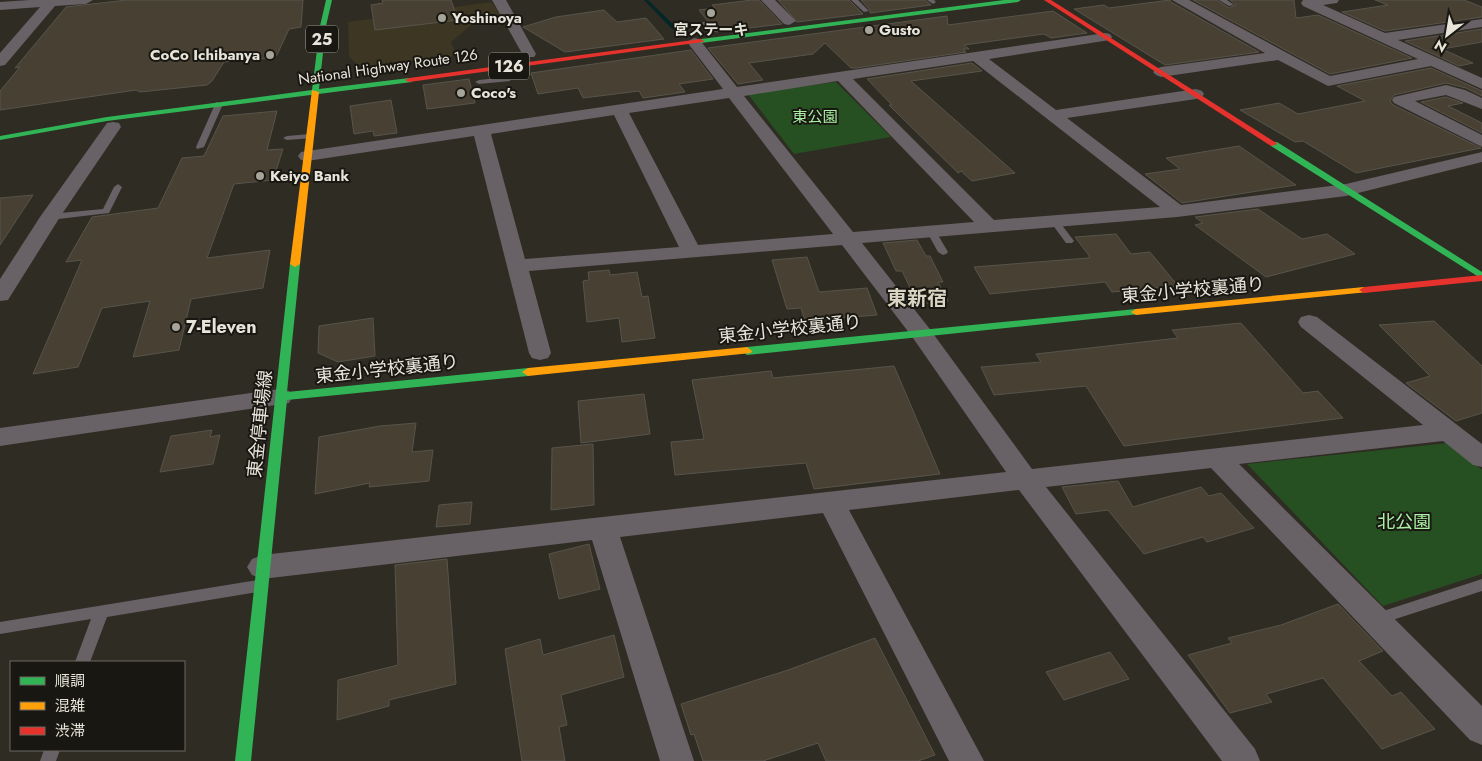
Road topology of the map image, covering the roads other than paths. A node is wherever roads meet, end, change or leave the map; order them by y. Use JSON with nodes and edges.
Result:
{"nodes":[{"id":1,"x":86,"y":0,"type":"edge"},
{"id":2,"x":329,"y":0,"type":"edge"},
{"id":3,"x":499,"y":0,"type":"edge"},
{"id":4,"x":768,"y":0,"type":"edge"},
{"id":5,"x":854,"y":0,"type":"edge"},
{"id":6,"x":948,"y":0,"type":"edge"},
{"id":7,"x":1018,"y":0,"type":"edge"},
{"id":8,"x":1047,"y":0,"type":"edge"},
{"id":9,"x":1179,"y":0,"type":"edge"},
{"id":10,"x":1222,"y":0,"type":"edge"},
{"id":11,"x":1332,"y":0,"type":"edge"},
{"id":12,"x":52,"y":1,"type":"edge"},
{"id":13,"x":931,"y":1,"type":"edge"},
{"id":14,"x":1231,"y":4,"type":"dead end"},
{"id":15,"x":0,"y":6,"type":"edge"},
{"id":16,"x":866,"y":11,"type":"junction"},
{"id":17,"x":789,"y":21,"type":"junction"},
{"id":18,"x":1482,"y":23,"type":"edge"},
{"id":19,"x":704,"y":32,"type":"junction"},
{"id":20,"x":1105,"y":37,"type":"junction"},
{"id":21,"x":1382,"y":38,"type":"junction"},
{"id":22,"x":529,"y":54,"type":"junction"},
{"id":23,"x":1280,"y":55,"type":"junction"},
{"id":24,"x":976,"y":56,"type":"junction"},
{"id":25,"x":1433,"y":61,"type":"junction"},
{"id":26,"x":0,"y":62,"type":"edge"},
{"id":27,"x":1474,"y":65,"type":"dead end"},
{"id":28,"x":401,"y":69,"type":"dead end"},
{"id":29,"x":1449,"y":69,"type":"junction"},
{"id":30,"x":1161,"y":72,"type":"junction"},
{"id":31,"x":841,"y":76,"type":"junction"},
{"id":32,"x":507,"y":79,"type":"dead end"},
{"id":33,"x":479,"y":82,"type":"dead end"},
{"id":34,"x":281,"y":84,"type":"dead end"},
{"id":35,"x":1482,"y":84,"type":"edge"},
{"id":36,"x":732,"y":91,"type":"junction"},
{"id":37,"x":315,"y":92,"type":"junction"},
{"id":38,"x":1196,"y":94,"type":"junction"},
{"id":39,"x":219,"y":104,"type":"junction"},
{"id":40,"x":1482,"y":104,"type":"edge"},
{"id":41,"x":619,"y":108,"type":"junction"},
{"id":42,"x":78,"y":112,"type":"dead end"},
{"id":43,"x":1052,"y":115,"type":"junction"},
{"id":44,"x":35,"y":120,"type":"dead end"},
{"id":45,"x":113,"y":127,"type":"dead end"},
{"id":46,"x":481,"y":129,"type":"junction"},
{"id":47,"x":1,"y":135,"type":"edge"},
{"id":48,"x":310,"y":136,"type":"junction"},
{"id":49,"x":288,"y":138,"type":"dead end"},
{"id":50,"x":1482,"y":142,"type":"edge"},
{"id":51,"x":200,"y":146,"type":"dead end"},
{"id":52,"x":307,"y":156,"type":"junction"},
{"id":53,"x":1482,"y":157,"type":"edge"},
{"id":54,"x":118,"y":187,"type":"dead end"},
{"id":55,"x":1346,"y":190,"type":"junction"},
{"id":56,"x":1177,"y":211,"type":"junction"},
{"id":57,"x":50,"y":217,"type":"junction"},
{"id":58,"x":1055,"y":222,"type":"junction"},
{"id":59,"x":990,"y":227,"type":"junction"},
{"id":60,"x":932,"y":232,"type":"junction"},
{"id":61,"x":846,"y":239,"type":"junction"},
{"id":62,"x":1069,"y":241,"type":"dead end"},
{"id":63,"x":692,"y":252,"type":"junction"},
{"id":64,"x":943,"y":252,"type":"dead end"},
{"id":65,"x":518,"y":266,"type":"junction"},
{"id":66,"x":1482,"y":277,"type":"edge"},
{"id":67,"x":0,"y":295,"type":"edge"},
{"id":68,"x":1309,"y":322,"type":"dead end"},
{"id":69,"x":921,"y":333,"type":"junction"},
{"id":70,"x":540,"y":353,"type":"dead end"},
{"id":71,"x":280,"y":397,"type":"junction"},
{"id":72,"x":1449,"y":431,"type":"junction"},
{"id":73,"x":0,"y":436,"type":"edge"},
{"id":74,"x":1216,"y":457,"type":"junction"},
{"id":75,"x":1482,"y":458,"type":"edge"},
{"id":76,"x":1027,"y":481,"type":"junction"},
{"id":77,"x":831,"y":503,"type":"junction"},
{"id":78,"x":603,"y":528,"type":"junction"},
{"id":79,"x":262,"y":576,"type":"junction"},
{"id":80,"x":1482,"y":586,"type":"edge"},
{"id":81,"x":101,"y":612,"type":"junction"},
{"id":82,"x":1376,"y":620,"type":"junction"},
{"id":83,"x":0,"y":628,"type":"edge"},
{"id":84,"x":83,"y":661,"type":"edge"},
{"id":85,"x":1482,"y":729,"type":"edge"},
{"id":86,"x":243,"y":761,"type":"edge"},
{"id":87,"x":677,"y":761,"type":"edge"},
{"id":88,"x":967,"y":761,"type":"edge"},
{"id":89,"x":1243,"y":761,"type":"edge"}],
"edges":[{"from":1,"to":12,"type":"street"},
{"from":2,"to":37,"type":"main road","number":"25"},
{"from":3,"to":22,"type":"street"},
{"from":4,"to":17,"type":"street"},
{"from":5,"to":16,"type":"lane"},
{"from":6,"to":13,"type":"main road","name":"National Highway Route 126","number":"126"},
{"from":7,"to":19,"type":"main road","name":"National Highway Route 126","number":"126"},
{"from":8,"to":20,"type":"main road"},
{"from":9,"to":23,"type":"street"},
{"from":10,"to":14,"type":"lane"},
{"from":11,"to":21,"type":"street"},
{"from":12,"to":15,"type":"street"},
{"from":12,"to":26,"type":"street"},
{"from":13,"to":16,"type":"main road","name":"National Highway Route 126","number":"126"},
{"from":16,"to":17,"type":"main road","name":"National Highway Route 126","number":"126"},
{"from":17,"to":19,"type":"main road","name":"National Highway Route 126","number":"126"},
{"from":18,"to":21,"type":"street"},
{"from":19,"to":22,"type":"main road","name":"National Highway Route 126","number":"126"},
{"from":19,"to":36,"type":"street"},
{"from":19,"to":37,"type":"main road","name":"National Highway Route 126","number":"126"},
{"from":20,"to":24,"type":"street"},
{"from":20,"to":30,"type":"main road"},
{"from":21,"to":25,"type":"street"},
{"from":22,"to":28,"type":"main road","name":"National Highway Route 126","number":"126"},
{"from":23,"to":25,"type":"street"},
{"from":23,"to":30,"type":"street"},
{"from":24,"to":31,"type":"street"},
{"from":24,"to":43,"type":"street"},
{"from":25,"to":29,"type":"street"},
{"from":27,"to":29,"type":"street"},
{"from":29,"to":35,"type":"street"},
{"from":30,"to":38,"type":"main road"},
{"from":31,"to":36,"type":"street"},
{"from":31,"to":59,"type":"street"},
{"from":32,"to":33,"type":"lane"},
{"from":34,"to":42,"type":"main road","name":"National Highway Route 126"},
{"from":36,"to":41,"type":"street"},
{"from":36,"to":61,"type":"street"},
{"from":37,"to":39,"type":"main road","name":"National Highway Route 126","number":"126"},
{"from":37,"to":48,"type":"main road","name":"東金停車場線"},
{"from":38,"to":43,"type":"street"},
{"from":38,"to":55,"type":"main road"},
{"from":39,"to":47,"type":"main road","name":"National Highway Route 126","number":"126"},
{"from":39,"to":51,"type":"lane"},
{"from":40,"to":50,"type":"street"},
{"from":41,"to":46,"type":"street"},
{"from":41,"to":63,"type":"street"},
{"from":43,"to":56,"type":"street"},
{"from":44,"to":47,"type":"main road","name":"National Highway Route 126","number":"126"},
{"from":45,"to":57,"type":"street"},
{"from":46,"to":52,"type":"street"},
{"from":46,"to":65,"type":"street"},
{"from":48,"to":49,"type":"lane"},
{"from":48,"to":52,"type":"main road","name":"東金停車場線"},
{"from":52,"to":71,"type":"main road","name":"東金停車場線"},
{"from":53,"to":55,"type":"street"},
{"from":54,"to":57,"type":"lane"},
{"from":55,"to":56,"type":"street"},
{"from":55,"to":66,"type":"main road"},
{"from":56,"to":58,"type":"street"},
{"from":57,"to":67,"type":"street"},
{"from":58,"to":59,"type":"street"},
{"from":58,"to":62,"type":"lane"},
{"from":59,"to":60,"type":"street"},
{"from":60,"to":61,"type":"street"},
{"from":60,"to":64,"type":"lane"},
{"from":61,"to":63,"type":"street"},
{"from":61,"to":69,"type":"street"},
{"from":63,"to":65,"type":"street"},
{"from":65,"to":70,"type":"street"},
{"from":66,"to":69,"type":"main road","name":"東金小学校裏通り"},
{"from":68,"to":72,"type":"street"},
{"from":69,"to":71,"type":"main road","name":"東金小学校裏通り"},
{"from":69,"to":76,"type":"street"},
{"from":71,"to":73,"type":"street"},
{"from":71,"to":79,"type":"main road","name":"東金停車場線"},
{"from":72,"to":74,"type":"street"},
{"from":72,"to":75,"type":"street"},
{"from":74,"to":76,"type":"street"},
{"from":74,"to":82,"type":"street"},
{"from":76,"to":77,"type":"street"},
{"from":76,"to":89,"type":"street"},
{"from":77,"to":78,"type":"street"},
{"from":77,"to":88,"type":"street"},
{"from":78,"to":79,"type":"street"},
{"from":78,"to":87,"type":"street"},
{"from":79,"to":81,"type":"lane"},
{"from":79,"to":86,"type":"main road","name":"東金停車場線"},
{"from":80,"to":82,"type":"lane"},
{"from":81,"to":83,"type":"lane"},
{"from":81,"to":84,"type":"lane"},
{"from":82,"to":85,"type":"street"}]}
